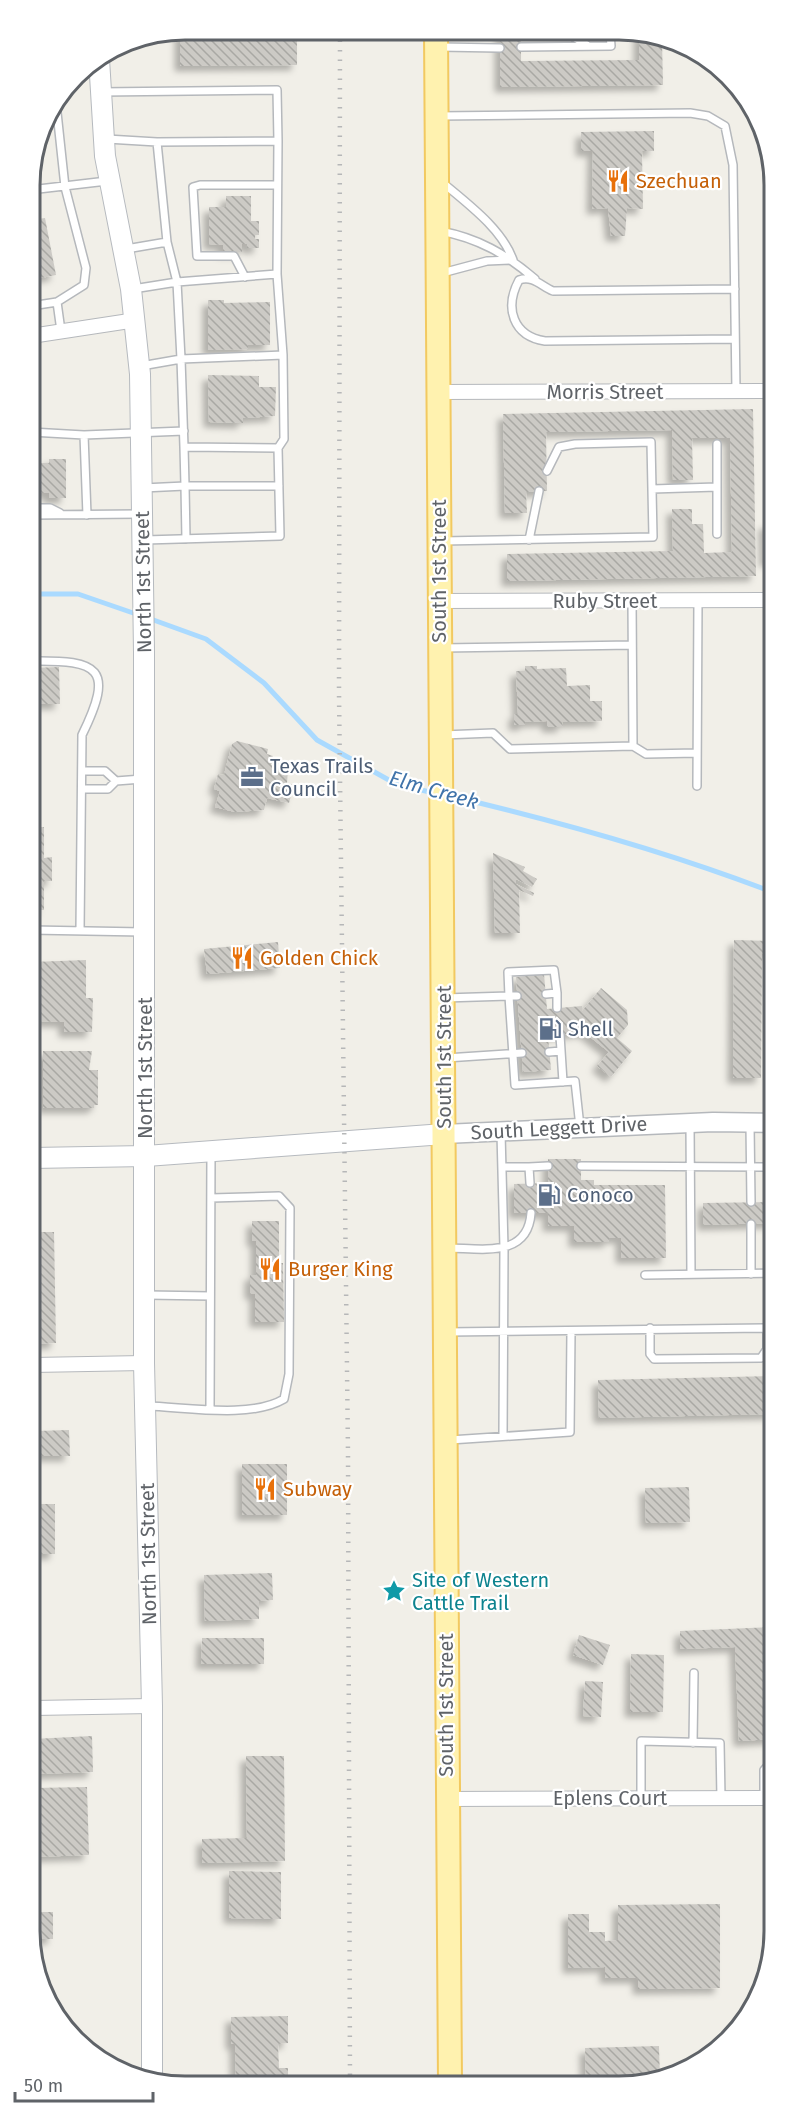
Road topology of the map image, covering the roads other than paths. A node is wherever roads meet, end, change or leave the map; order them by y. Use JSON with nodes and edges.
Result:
{"nodes":[{"id":1,"x":436,"y":40,"type":"edge"},
{"id":2,"x":446,"y":40,"type":"edge"},
{"id":3,"x":578,"y":40,"type":"edge"},
{"id":4,"x":611,"y":40,"type":"edge"},
{"id":5,"x":587,"y":45,"type":"junction"},
{"id":6,"x":520,"y":47,"type":"dead end"},
{"id":7,"x":500,"y":48,"type":"dead end"},
{"id":8,"x":99,"y":69,"type":"edge"},
{"id":9,"x":100,"y":92,"type":"junction"},
{"id":10,"x":58,"y":116,"type":"edge"},
{"id":11,"x":437,"y":116,"type":"junction"},
{"id":12,"x":103,"y":138,"type":"junction"},
{"id":13,"x":278,"y":141,"type":"junction"},
{"id":14,"x":157,"y":142,"type":"junction"},
{"id":15,"x":437,"y":178,"type":"junction"},
{"id":16,"x":110,"y":180,"type":"junction"},
{"id":17,"x":277,"y":185,"type":"junction"},
{"id":18,"x":64,"y":187,"type":"junction"},
{"id":19,"x":41,"y":189,"type":"edge"},
{"id":20,"x":437,"y":231,"type":"junction"},
{"id":21,"x":167,"y":242,"type":"junction"},
{"id":22,"x":123,"y":249,"type":"junction"},
{"id":23,"x":513,"y":260,"type":"junction"},
{"id":24,"x":277,"y":274,"type":"junction"},
{"id":25,"x":437,"y":274,"type":"junction"},
{"id":26,"x":245,"y":277,"type":"junction"},
{"id":27,"x":536,"y":280,"type":"junction"},
{"id":28,"x":177,"y":282,"type":"junction"},
{"id":29,"x":131,"y":289,"type":"junction"},
{"id":30,"x":735,"y":289,"type":"junction"},
{"id":31,"x":57,"y":302,"type":"junction"},
{"id":32,"x":41,"y":304,"type":"edge"},
{"id":33,"x":135,"y":320,"type":"junction"},
{"id":34,"x":61,"y":331,"type":"junction"},
{"id":35,"x":41,"y":334,"type":"edge"},
{"id":36,"x":735,"y":339,"type":"junction"},
{"id":37,"x":283,"y":355,"type":"junction"},
{"id":38,"x":182,"y":359,"type":"junction"},
{"id":39,"x":140,"y":366,"type":"junction"},
{"id":40,"x":438,"y":392,"type":"junction"},
{"id":41,"x":736,"y":392,"type":"junction"},
{"id":42,"x":764,"y":392,"type":"edge"},
{"id":43,"x":184,"y":431,"type":"junction"},
{"id":44,"x":41,"y":433,"type":"edge"},
{"id":45,"x":141,"y":434,"type":"junction"},
{"id":46,"x":84,"y":435,"type":"junction"},
{"id":47,"x":717,"y":444,"type":"dead end"},
{"id":48,"x":184,"y":447,"type":"junction"},
{"id":49,"x":278,"y":448,"type":"junction"},
{"id":50,"x":547,"y":471,"type":"dead end"},
{"id":51,"x":185,"y":486,"type":"junction"},
{"id":52,"x":279,"y":486,"type":"junction"},
{"id":53,"x":717,"y":487,"type":"junction"},
{"id":54,"x":142,"y":488,"type":"junction"},
{"id":55,"x":652,"y":489,"type":"junction"},
{"id":56,"x":539,"y":491,"type":"dead end"},
{"id":57,"x":41,"y":508,"type":"edge"},
{"id":58,"x":142,"y":514,"type":"junction"},
{"id":59,"x":41,"y":515,"type":"edge"},
{"id":60,"x":63,"y":515,"type":"junction"},
{"id":61,"x":87,"y":515,"type":"junction"},
{"id":62,"x":717,"y":534,"type":"dead end"},
{"id":63,"x":186,"y":539,"type":"junction"},
{"id":64,"x":143,"y":540,"type":"junction"},
{"id":65,"x":529,"y":540,"type":"junction"},
{"id":66,"x":440,"y":541,"type":"junction"},
{"id":67,"x":698,"y":600,"type":"junction"},
{"id":68,"x":764,"y":600,"type":"edge"},
{"id":69,"x":439,"y":601,"type":"junction"},
{"id":70,"x":632,"y":601,"type":"junction"},
{"id":71,"x":633,"y":645,"type":"junction"},
{"id":72,"x":440,"y":648,"type":"junction"},
{"id":73,"x":41,"y":661,"type":"edge"},
{"id":74,"x":442,"y":740,"type":"junction"},
{"id":75,"x":633,"y":746,"type":"junction"},
{"id":76,"x":697,"y":753,"type":"junction"},
{"id":77,"x":82,"y":771,"type":"junction"},
{"id":78,"x":145,"y":779,"type":"junction"},
{"id":79,"x":116,"y":781,"type":"junction"},
{"id":80,"x":697,"y":786,"type":"dead end"},
{"id":81,"x":82,"y":789,"type":"junction"},
{"id":82,"x":41,"y":930,"type":"edge"},
{"id":83,"x":80,"y":931,"type":"junction"},
{"id":84,"x":145,"y":932,"type":"junction"},
{"id":85,"x":556,"y":993,"type":"junction"},
{"id":86,"x":546,"y":994,"type":"dead end"},
{"id":87,"x":513,"y":996,"type":"junction"},
{"id":88,"x":443,"y":998,"type":"junction"},
{"id":89,"x":557,"y":1008,"type":"dead end"},
{"id":90,"x":511,"y":1026,"type":"junction"},
{"id":91,"x":520,"y":1026,"type":"dead end"},
{"id":92,"x":560,"y":1035,"type":"dead end"},
{"id":93,"x":561,"y":1051,"type":"junction"},
{"id":94,"x":549,"y":1052,"type":"dead end"},
{"id":95,"x":522,"y":1053,"type":"dead end"},
{"id":96,"x":513,"y":1054,"type":"junction"},
{"id":97,"x":444,"y":1059,"type":"junction"},
{"id":98,"x":563,"y":1082,"type":"junction"},
{"id":99,"x":690,"y":1122,"type":"junction"},
{"id":100,"x":750,"y":1122,"type":"junction"},
{"id":101,"x":763,"y":1123,"type":"edge"},
{"id":102,"x":580,"y":1128,"type":"junction"},
{"id":103,"x":501,"y":1131,"type":"junction"},
{"id":104,"x":444,"y":1134,"type":"junction"},
{"id":105,"x":211,"y":1151,"type":"junction"},
{"id":106,"x":146,"y":1156,"type":"junction"},
{"id":107,"x":40,"y":1158,"type":"edge"},
{"id":108,"x":548,"y":1166,"type":"dead end"},
{"id":109,"x":581,"y":1166,"type":"dead end"},
{"id":110,"x":690,"y":1166,"type":"junction"},
{"id":111,"x":502,"y":1167,"type":"junction"},
{"id":112,"x":529,"y":1167,"type":"junction"},
{"id":113,"x":751,"y":1167,"type":"junction"},
{"id":114,"x":763,"y":1167,"type":"edge"},
{"id":115,"x":530,"y":1184,"type":"dead end"},
{"id":116,"x":212,"y":1198,"type":"junction"},
{"id":117,"x":751,"y":1202,"type":"dead end"},
{"id":118,"x":531,"y":1213,"type":"dead end"},
{"id":119,"x":751,"y":1224,"type":"dead end"},
{"id":120,"x":444,"y":1248,"type":"junction"},
{"id":121,"x":504,"y":1248,"type":"junction"},
{"id":122,"x":763,"y":1273,"type":"edge"},
{"id":123,"x":691,"y":1274,"type":"junction"},
{"id":124,"x":751,"y":1274,"type":"junction"},
{"id":125,"x":645,"y":1275,"type":"dead end"},
{"id":126,"x":145,"y":1295,"type":"junction"},
{"id":127,"x":210,"y":1296,"type":"junction"},
{"id":128,"x":650,"y":1328,"type":"junction"},
{"id":129,"x":763,"y":1328,"type":"edge"},
{"id":130,"x":445,"y":1332,"type":"junction"},
{"id":131,"x":504,"y":1332,"type":"junction"},
{"id":132,"x":571,"y":1332,"type":"junction"},
{"id":133,"x":763,"y":1354,"type":"edge"},
{"id":134,"x":144,"y":1363,"type":"junction"},
{"id":135,"x":40,"y":1365,"type":"edge"},
{"id":136,"x":145,"y":1406,"type":"junction"},
{"id":137,"x":210,"y":1408,"type":"junction"},
{"id":138,"x":503,"y":1436,"type":"junction"},
{"id":139,"x":445,"y":1440,"type":"junction"},
{"id":140,"x":694,"y":1673,"type":"dead end"},
{"id":141,"x":152,"y":1706,"type":"junction"},
{"id":142,"x":40,"y":1708,"type":"edge"},
{"id":143,"x":693,"y":1743,"type":"junction"},
{"id":144,"x":641,"y":1798,"type":"junction"},
{"id":145,"x":721,"y":1798,"type":"junction"},
{"id":146,"x":763,"y":1798,"type":"edge"},
{"id":147,"x":446,"y":1799,"type":"junction"},
{"id":148,"x":152,"y":2072,"type":"edge"},
{"id":149,"x":450,"y":2076,"type":"edge"}],
"edges":[{"from":1,"to":11,"type":"main road","name":"South 1st Street"},
{"from":2,"to":7,"type":"lane"},
{"from":3,"to":5,"type":"lane"},
{"from":4,"to":5,"type":"lane"},
{"from":5,"to":6,"type":"lane"},
{"from":8,"to":9,"type":"main road","name":"North 1st Street"},
{"from":9,"to":12,"type":"main road","name":"North 1st Street"},
{"from":9,"to":13,"type":"lane"},
{"from":10,"to":18,"type":"lane"},
{"from":11,"to":15,"type":"main road","name":"South 1st Street"},
{"from":11,"to":30,"type":"lane"},
{"from":12,"to":14,"type":"lane"},
{"from":12,"to":16,"type":"main road","name":"North 1st Street"},
{"from":13,"to":14,"type":"lane"},
{"from":13,"to":17,"type":"lane"},
{"from":14,"to":21,"type":"lane"},
{"from":15,"to":20,"type":"main road","name":"South 1st Street"},
{"from":15,"to":23,"type":"lane"},
{"from":16,"to":18,"type":"lane"},
{"from":16,"to":22,"type":"main road","name":"North 1st Street"},
{"from":17,"to":24,"type":"lane"},
{"from":17,"to":26,"type":"lane"},
{"from":18,"to":19,"type":"lane"},
{"from":18,"to":31,"type":"lane"},
{"from":20,"to":23,"type":"lane"},
{"from":20,"to":25,"type":"main road","name":"South 1st Street"},
{"from":21,"to":22,"type":"lane"},
{"from":21,"to":28,"type":"lane"},
{"from":22,"to":29,"type":"main road","name":"North 1st Street"},
{"from":23,"to":25,"type":"lane"},
{"from":23,"to":27,"type":"lane"},
{"from":24,"to":26,"type":"lane"},
{"from":24,"to":37,"type":"lane"},
{"from":25,"to":40,"type":"main road","name":"South 1st Street"},
{"from":26,"to":28,"type":"lane"},
{"from":27,"to":30,"type":"lane"},
{"from":27,"to":36,"type":"lane"},
{"from":28,"to":29,"type":"lane"},
{"from":28,"to":38,"type":"lane"},
{"from":29,"to":33,"type":"main road","name":"North 1st Street"},
{"from":30,"to":36,"type":"lane"},
{"from":31,"to":32,"type":"lane"},
{"from":31,"to":34,"type":"lane"},
{"from":33,"to":34,"type":"street"},
{"from":33,"to":39,"type":"main road","name":"North 1st Street"},
{"from":34,"to":35,"type":"street"},
{"from":36,"to":41,"type":"lane"},
{"from":37,"to":38,"type":"lane"},
{"from":37,"to":49,"type":"lane"},
{"from":38,"to":39,"type":"lane"},
{"from":38,"to":43,"type":"lane"},
{"from":39,"to":45,"type":"main road","name":"North 1st Street"},
{"from":40,"to":41,"type":"street","name":"Morris Street"},
{"from":40,"to":66,"type":"main road","name":"South 1st Street"},
{"from":41,"to":42,"type":"street","name":"Morris Street"},
{"from":43,"to":45,"type":"lane"},
{"from":43,"to":48,"type":"lane"},
{"from":44,"to":46,"type":"lane"},
{"from":45,"to":46,"type":"lane"},
{"from":45,"to":54,"type":"main road","name":"North 1st Street"},
{"from":46,"to":61,"type":"lane"},
{"from":47,"to":53,"type":"lane"},
{"from":48,"to":49,"type":"lane"},
{"from":48,"to":51,"type":"lane"},
{"from":49,"to":52,"type":"lane"},
{"from":50,"to":55,"type":"lane"},
{"from":51,"to":52,"type":"lane"},
{"from":51,"to":54,"type":"lane"},
{"from":51,"to":63,"type":"lane"},
{"from":52,"to":63,"type":"lane"},
{"from":53,"to":55,"type":"lane"},
{"from":53,"to":62,"type":"lane"},
{"from":54,"to":58,"type":"main road","name":"North 1st Street"},
{"from":55,"to":65,"type":"lane"},
{"from":56,"to":65,"type":"lane"},
{"from":57,"to":60,"type":"lane"},
{"from":58,"to":61,"type":"lane"},
{"from":58,"to":64,"type":"main road","name":"North 1st Street"},
{"from":59,"to":60,"type":"lane"},
{"from":60,"to":61,"type":"lane"},
{"from":63,"to":64,"type":"lane"},
{"from":64,"to":78,"type":"main road","name":"North 1st Street"},
{"from":65,"to":66,"type":"lane"},
{"from":66,"to":69,"type":"main road","name":"South 1st Street"},
{"from":67,"to":68,"type":"street","name":"Ruby Street"},
{"from":67,"to":70,"type":"street","name":"Ruby Street"},
{"from":67,"to":76,"type":"lane"},
{"from":69,"to":70,"type":"street","name":"Ruby Street"},
{"from":69,"to":72,"type":"main road","name":"South 1st Street"},
{"from":70,"to":71,"type":"lane"},
{"from":71,"to":72,"type":"lane"},
{"from":71,"to":75,"type":"lane"},
{"from":72,"to":74,"type":"main road","name":"South 1st Street"},
{"from":73,"to":77,"type":"lane"},
{"from":74,"to":75,"type":"lane"},
{"from":74,"to":88,"type":"main road","name":"South 1st Street"},
{"from":75,"to":76,"type":"lane"},
{"from":76,"to":80,"type":"lane"},
{"from":77,"to":79,"type":"lane"},
{"from":77,"to":81,"type":"lane"},
{"from":78,"to":79,"type":"lane"},
{"from":78,"to":84,"type":"main road","name":"North 1st Street"},
{"from":79,"to":81,"type":"lane"},
{"from":81,"to":83,"type":"lane"},
{"from":82,"to":83,"type":"lane"},
{"from":83,"to":84,"type":"lane"},
{"from":84,"to":106,"type":"main road","name":"North 1st Street"},
{"from":85,"to":86,"type":"lane"},
{"from":85,"to":87,"type":"lane"},
{"from":85,"to":89,"type":"lane"},
{"from":87,"to":88,"type":"lane"},
{"from":87,"to":90,"type":"lane"},
{"from":88,"to":97,"type":"main road","name":"South 1st Street"},
{"from":90,"to":91,"type":"lane"},
{"from":90,"to":96,"type":"lane"},
{"from":92,"to":93,"type":"lane"},
{"from":93,"to":94,"type":"lane"},
{"from":93,"to":98,"type":"lane"},
{"from":95,"to":96,"type":"lane"},
{"from":96,"to":97,"type":"lane"},
{"from":96,"to":98,"type":"lane"},
{"from":97,"to":104,"type":"main road","name":"South 1st Street"},
{"from":98,"to":102,"type":"lane"},
{"from":99,"to":100,"type":"street","name":"South Leggett Drive"},
{"from":99,"to":102,"type":"street","name":"South Leggett Drive"},
{"from":99,"to":110,"type":"lane"},
{"from":100,"to":101,"type":"street","name":"South Leggett Drive"},
{"from":100,"to":113,"type":"lane"},
{"from":102,"to":103,"type":"street","name":"South Leggett Drive"},
{"from":103,"to":104,"type":"street","name":"South Leggett Drive"},
{"from":103,"to":111,"type":"lane"},
{"from":104,"to":105,"type":"main road","name":"South Leggett Drive"},
{"from":104,"to":120,"type":"main road","name":"South 1st Street"},
{"from":105,"to":106,"type":"main road","name":"South Leggett Drive"},
{"from":105,"to":116,"type":"lane"},
{"from":106,"to":107,"type":"main road","name":"South Leggett Drive"},
{"from":106,"to":126,"type":"main road","name":"North 1st Street"},
{"from":108,"to":112,"type":"lane"},
{"from":109,"to":110,"type":"lane"},
{"from":110,"to":113,"type":"lane"},
{"from":110,"to":123,"type":"lane"},
{"from":111,"to":112,"type":"lane"},
{"from":111,"to":121,"type":"lane"},
{"from":112,"to":115,"type":"lane"},
{"from":113,"to":114,"type":"lane"},
{"from":113,"to":117,"type":"lane"},
{"from":116,"to":127,"type":"lane"},
{"from":116,"to":137,"type":"lane"},
{"from":118,"to":121,"type":"lane"},
{"from":119,"to":124,"type":"lane"},
{"from":120,"to":121,"type":"lane"},
{"from":120,"to":130,"type":"main road","name":"South 1st Street"},
{"from":121,"to":131,"type":"lane"},
{"from":122,"to":124,"type":"lane"},
{"from":123,"to":124,"type":"lane"},
{"from":123,"to":125,"type":"lane"},
{"from":126,"to":127,"type":"lane"},
{"from":126,"to":134,"type":"main road","name":"North 1st Street"},
{"from":127,"to":137,"type":"lane"},
{"from":128,"to":129,"type":"lane"},
{"from":128,"to":132,"type":"lane"},
{"from":128,"to":133,"type":"lane"},
{"from":130,"to":131,"type":"lane"},
{"from":130,"to":139,"type":"main road","name":"South 1st Street"},
{"from":131,"to":132,"type":"lane"},
{"from":131,"to":138,"type":"lane"},
{"from":132,"to":138,"type":"lane"},
{"from":134,"to":135,"type":"street"},
{"from":134,"to":136,"type":"main road","name":"North 1st Street"},
{"from":136,"to":137,"type":"lane"},
{"from":136,"to":141,"type":"main road","name":"North 1st Street"},
{"from":138,"to":139,"type":"lane"},
{"from":139,"to":147,"type":"main road","name":"South 1st Street"},
{"from":140,"to":143,"type":"lane"},
{"from":141,"to":142,"type":"street"},
{"from":141,"to":148,"type":"main road","name":"North 1st Street"},
{"from":143,"to":144,"type":"lane"},
{"from":143,"to":145,"type":"lane"},
{"from":144,"to":145,"type":"street","name":"Eplens Court"},
{"from":144,"to":147,"type":"street","name":"Eplens Court"},
{"from":145,"to":146,"type":"street","name":"Eplens Court"},
{"from":147,"to":149,"type":"main road","name":"South 1st Street"}]}
